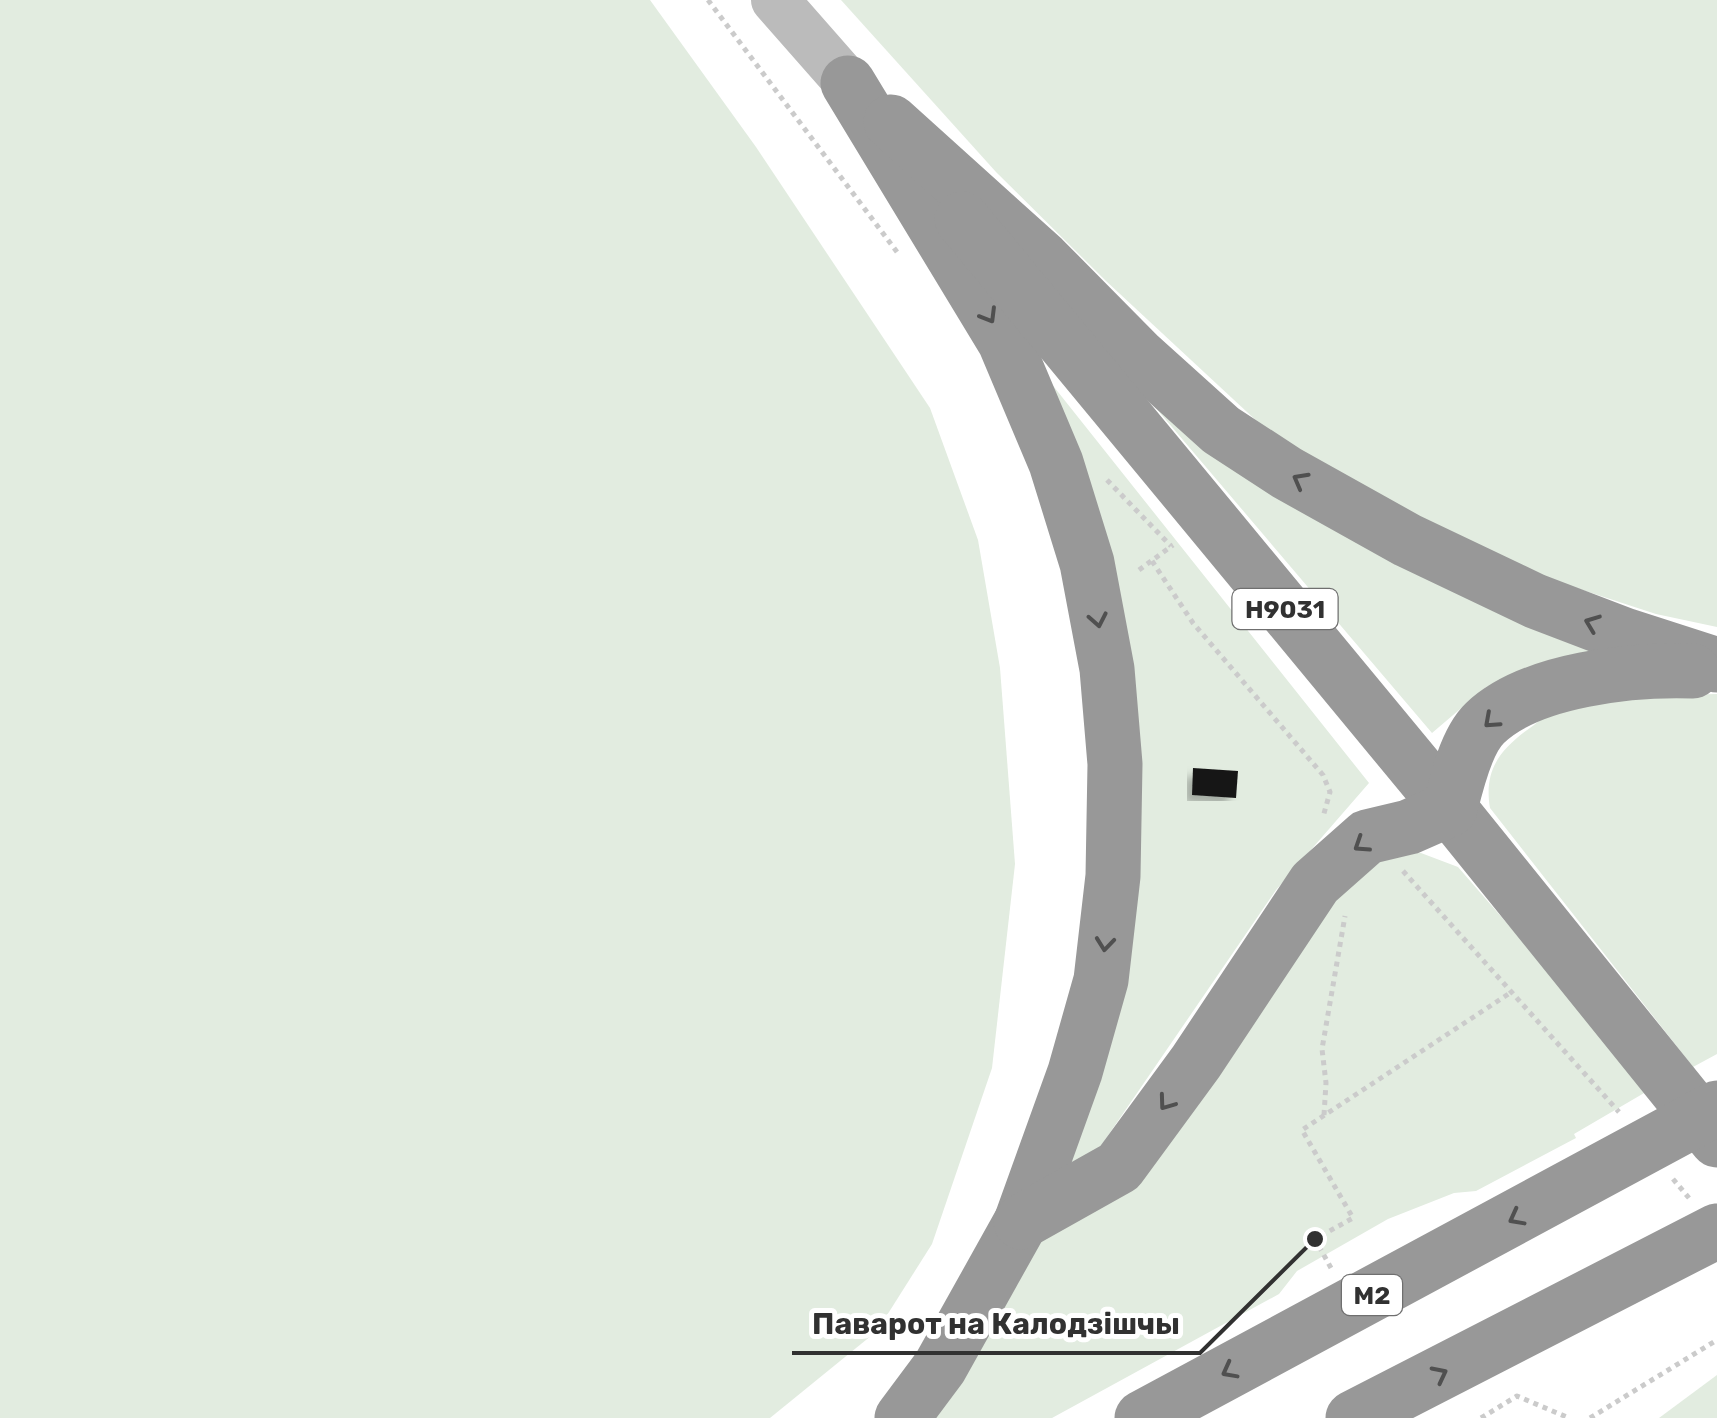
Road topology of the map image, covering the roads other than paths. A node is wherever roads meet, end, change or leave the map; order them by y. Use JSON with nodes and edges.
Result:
{"nodes":[{"id":1,"x":775,"y":0,"type":"edge"},
{"id":2,"x":848,"y":83,"type":"junction"},
{"id":3,"x":1717,"y":668,"type":"edge"},
{"id":4,"x":1450,"y":808,"type":"junction"},
{"id":5,"x":1717,"y":1108,"type":"edge"},
{"id":6,"x":1717,"y":1140,"type":"edge"},
{"id":7,"x":1021,"y":1222,"type":"junction"},
{"id":8,"x":1700,"y":1226,"type":"edge"},
{"id":9,"x":902,"y":1418,"type":"edge"},
{"id":10,"x":1142,"y":1418,"type":"edge"},
{"id":11,"x":1353,"y":1418,"type":"edge"}],
"edges":[{"from":1,"to":2,"type":"main road","number":"Н9031"},
{"from":3,"to":2,"type":"highway","number":"Н9031","one_way":true},
{"from":2,"to":4,"type":"highway","number":"Н9031"},
{"from":2,"to":7,"type":"highway","number":"Н9031","one_way":true},
{"from":3,"to":4,"type":"highway","number":"Н9031","one_way":true},
{"from":4,"to":6,"type":"highway","number":"Н9031"},
{"from":4,"to":7,"type":"highway","one_way":true},
{"from":5,"to":10,"type":"highway","number":"М2","one_way":true},
{"from":7,"to":9,"type":"highway","number":"Н9031"},
{"from":11,"to":8,"type":"highway","one_way":true}]}
